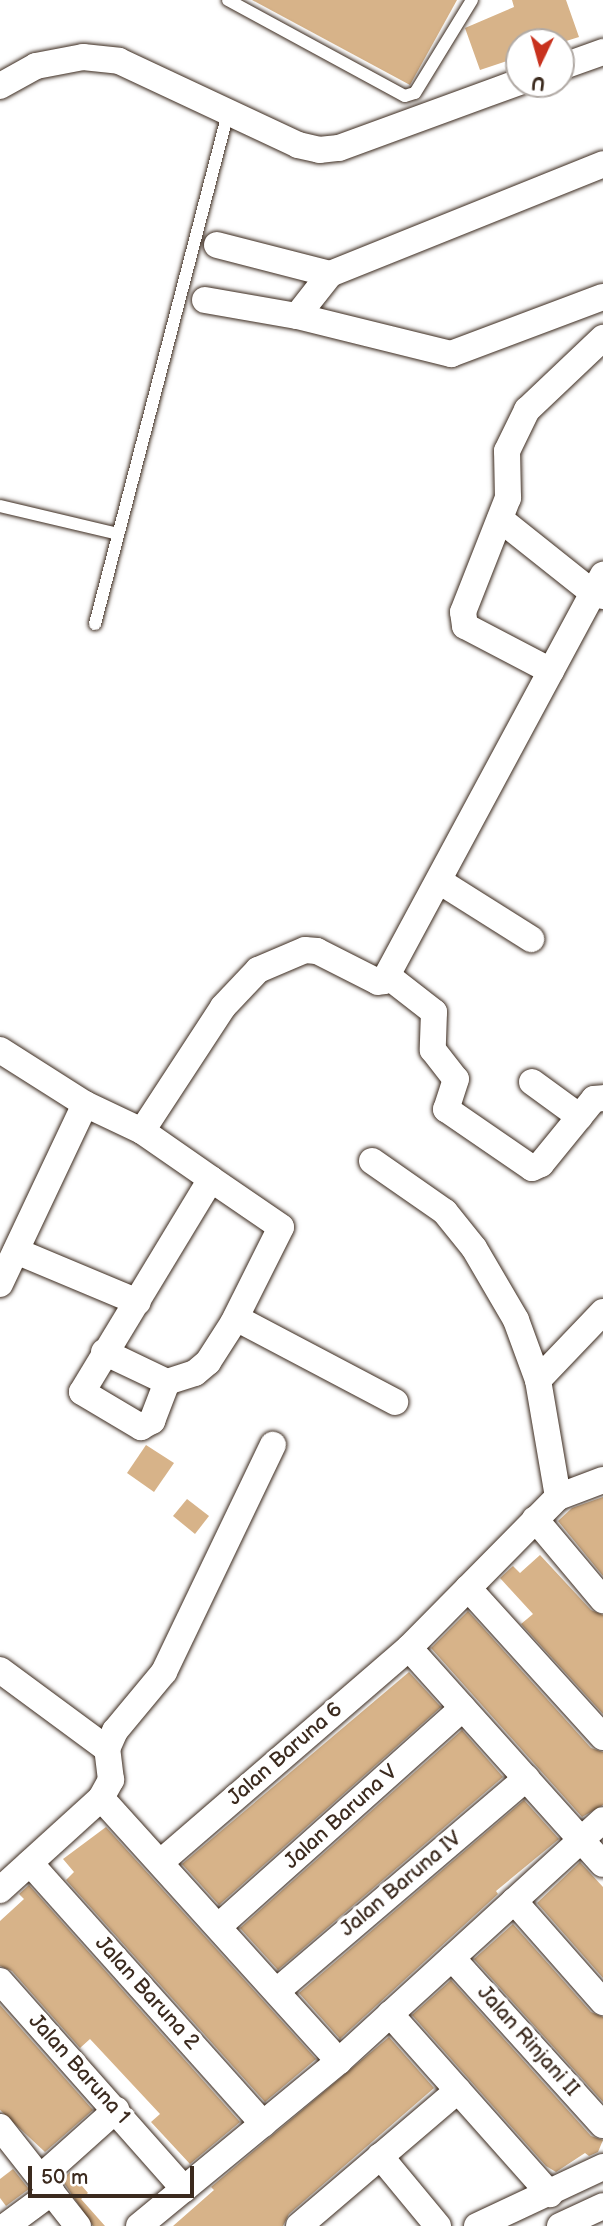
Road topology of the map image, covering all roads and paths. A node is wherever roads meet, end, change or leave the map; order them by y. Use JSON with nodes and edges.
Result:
{"nodes":[{"id":1,"x":228,"y":0,"type":"edge"},
{"id":2,"x":472,"y":0,"type":"edge"},
{"id":3,"x":603,"y":52,"type":"edge"},
{"id":4,"x":575,"y":62,"type":"edge"},
{"id":5,"x":0,"y":86,"type":"edge"},
{"id":6,"x":505,"y":87,"type":"edge"},
{"id":7,"x":228,"y":113,"type":"junction"},
{"id":8,"x":603,"y":164,"type":"edge"},
{"id":9,"x":217,"y":245,"type":"dead end"},
{"id":10,"x":330,"y":274,"type":"junction"},
{"id":11,"x":603,"y":296,"type":"edge"},
{"id":12,"x":205,"y":300,"type":"dead end"},
{"id":13,"x":298,"y":316,"type":"junction"},
{"id":14,"x":603,"y":338,"type":"edge"},
{"id":15,"x":0,"y":506,"type":"edge"},
{"id":16,"x":500,"y":519,"type":"junction"},
{"id":17,"x":118,"y":534,"type":"junction"},
{"id":18,"x":600,"y":588,"type":"edge"},
{"id":19,"x":95,"y":624,"type":"dead end"},
{"id":20,"x":551,"y":671,"type":"junction"},
{"id":21,"x":439,"y":881,"type":"junction"},
{"id":22,"x":531,"y":939,"type":"dead end"},
{"id":23,"x":389,"y":976,"type":"junction"},
{"id":24,"x":0,"y":1050,"type":"edge"},
{"id":25,"x":532,"y":1082,"type":"dead end"},
{"id":26,"x":603,"y":1098,"type":"edge"},
{"id":27,"x":85,"y":1104,"type":"junction"},
{"id":28,"x":580,"y":1117,"type":"junction"},
{"id":29,"x":142,"y":1131,"type":"junction"},
{"id":30,"x":372,"y":1161,"type":"dead end"},
{"id":31,"x":211,"y":1179,"type":"junction"},
{"id":32,"x":16,"y":1251,"type":"junction"},
{"id":33,"x":0,"y":1284,"type":"edge"},
{"id":34,"x":138,"y":1302,"type":"junction"},
{"id":35,"x":603,"y":1312,"type":"edge"},
{"id":36,"x":236,"y":1318,"type":"junction"},
{"id":37,"x":104,"y":1352,"type":"junction"},
{"id":38,"x":538,"y":1380,"type":"junction"},
{"id":39,"x":167,"y":1382,"type":"junction"},
{"id":40,"x":395,"y":1402,"type":"dead end"},
{"id":41,"x":273,"y":1446,"type":"dead end"},
{"id":42,"x":603,"y":1480,"type":"edge"},
{"id":43,"x":558,"y":1497,"type":"junction"},
{"id":44,"x":535,"y":1519,"type":"junction"},
{"id":45,"x":468,"y":1588,"type":"junction"},
{"id":46,"x":603,"y":1600,"type":"edge"},
{"id":47,"x":409,"y":1648,"type":"junction"},
{"id":48,"x":0,"y":1670,"type":"edge"},
{"id":49,"x":463,"y":1708,"type":"junction"},
{"id":50,"x":603,"y":1737,"type":"edge"},
{"id":51,"x":107,"y":1749,"type":"junction"},
{"id":52,"x":526,"y":1778,"type":"junction"},
{"id":53,"x":101,"y":1798,"type":"junction"},
{"id":54,"x":603,"y":1820,"type":"edge"},
{"id":55,"x":581,"y":1840,"type":"junction"},
{"id":56,"x":162,"y":1861,"type":"junction"},
{"id":57,"x":30,"y":1863,"type":"junction"},
{"id":58,"x":603,"y":1864,"type":"edge"},
{"id":59,"x":0,"y":1890,"type":"edge"},
{"id":60,"x":514,"y":1901,"type":"junction"},
{"id":61,"x":219,"y":1926,"type":"junction"},
{"id":62,"x":452,"y":1958,"type":"junction"},
{"id":63,"x":0,"y":1981,"type":"edge"},
{"id":64,"x":277,"y":1991,"type":"junction"},
{"id":65,"x":603,"y":2002,"type":"edge"},
{"id":66,"x":390,"y":2014,"type":"junction"},
{"id":67,"x":339,"y":2061,"type":"junction"},
{"id":68,"x":458,"y":2090,"type":"junction"},
{"id":69,"x":116,"y":2110,"type":"junction"},
{"id":70,"x":263,"y":2124,"type":"junction"},
{"id":71,"x":603,"y":2125,"type":"edge"},
{"id":72,"x":0,"y":2127,"type":"edge"},
{"id":73,"x":380,"y":2156,"type":"junction"},
{"id":74,"x":603,"y":2168,"type":"edge"},
{"id":75,"x":46,"y":2184,"type":"junction"},
{"id":76,"x":184,"y":2189,"type":"junction"},
{"id":77,"x":550,"y":2194,"type":"junction"},
{"id":78,"x":603,"y":2206,"type":"edge"},
{"id":79,"x":5,"y":2226,"type":"edge"},
{"id":80,"x":78,"y":2226,"type":"edge"},
{"id":81,"x":139,"y":2226,"type":"edge"},
{"id":82,"x":299,"y":2226,"type":"edge"},
{"id":83,"x":438,"y":2226,"type":"edge"},
{"id":84,"x":477,"y":2226,"type":"edge"},
{"id":85,"x":560,"y":2226,"type":"edge"}],
"edges":[{"from":1,"to":2,"type":"lane"},
{"from":3,"to":4,"type":"street"},
{"from":5,"to":7,"type":"street"},
{"from":6,"to":7,"type":"street"},
{"from":7,"to":17,"type":"lane"},
{"from":8,"to":10,"type":"street"},
{"from":9,"to":10,"type":"street"},
{"from":10,"to":13,"type":"street"},
{"from":11,"to":13,"type":"street"},
{"from":12,"to":13,"type":"street"},
{"from":14,"to":16,"type":"street"},
{"from":15,"to":17,"type":"lane"},
{"from":16,"to":18,"type":"street"},
{"from":16,"to":20,"type":"street"},
{"from":17,"to":19,"type":"lane"},
{"from":18,"to":20,"type":"street"},
{"from":20,"to":21,"type":"street"},
{"from":21,"to":22,"type":"street"},
{"from":21,"to":23,"type":"street"},
{"from":23,"to":28,"type":"street"},
{"from":23,"to":29,"type":"street"},
{"from":24,"to":27,"type":"street"},
{"from":25,"to":28,"type":"street"},
{"from":26,"to":28,"type":"street"},
{"from":27,"to":29,"type":"street"},
{"from":27,"to":32,"type":"street"},
{"from":29,"to":31,"type":"street"},
{"from":30,"to":38,"type":"street"},
{"from":31,"to":34,"type":"street"},
{"from":31,"to":36,"type":"street"},
{"from":32,"to":33,"type":"street"},
{"from":32,"to":34,"type":"street"},
{"from":34,"to":37,"type":"street"},
{"from":35,"to":38,"type":"street"},
{"from":36,"to":39,"type":"street"},
{"from":36,"to":40,"type":"street"},
{"from":37,"to":39,"type":"street"},
{"from":37,"to":39,"type":"street"},
{"from":38,"to":43,"type":"street"},
{"from":41,"to":51,"type":"street"},
{"from":42,"to":43,"type":"street"},
{"from":43,"to":44,"type":"street","name":"Jalan Baruna 6"},
{"from":44,"to":45,"type":"street","name":"Jalan Baruna 6"},
{"from":44,"to":46,"type":"street"},
{"from":45,"to":47,"type":"street","name":"Jalan Baruna 6"},
{"from":45,"to":50,"type":"street"},
{"from":47,"to":49,"type":"street"},
{"from":47,"to":56,"type":"street","name":"Jalan Baruna 6"},
{"from":48,"to":51,"type":"street"},
{"from":49,"to":52,"type":"street"},
{"from":49,"to":61,"type":"street","name":"Jalan Baruna V"},
{"from":51,"to":53,"type":"street"},
{"from":52,"to":55,"type":"street"},
{"from":52,"to":64,"type":"street","name":"Jalan Baruna IV"},
{"from":53,"to":56,"type":"street"},
{"from":53,"to":57,"type":"street"},
{"from":54,"to":55,"type":"street"},
{"from":55,"to":58,"type":"street"},
{"from":55,"to":60,"type":"street"},
{"from":56,"to":61,"type":"street"},
{"from":57,"to":59,"type":"street"},
{"from":57,"to":70,"type":"street","name":"Jalan Baruna 2"},
{"from":60,"to":62,"type":"street"},
{"from":60,"to":65,"type":"street"},
{"from":61,"to":64,"type":"street"},
{"from":62,"to":66,"type":"street"},
{"from":62,"to":71,"type":"street","name":"Jalan Rinjani II"},
{"from":63,"to":69,"type":"street","name":"Jalan Baruna 1"},
{"from":64,"to":67,"type":"street"},
{"from":66,"to":67,"type":"street"},
{"from":66,"to":68,"type":"street"},
{"from":67,"to":70,"type":"street"},
{"from":68,"to":73,"type":"street"},
{"from":68,"to":77,"type":"street"},
{"from":69,"to":75,"type":"street"},
{"from":69,"to":76,"type":"street","name":"Jalan Baruna 1"},
{"from":70,"to":76,"type":"street"},
{"from":72,"to":75,"type":"street"},
{"from":73,"to":82,"type":"street"},
{"from":73,"to":83,"type":"street"},
{"from":74,"to":77,"type":"street"},
{"from":75,"to":79,"type":"street"},
{"from":75,"to":80,"type":"street"},
{"from":76,"to":81,"type":"street"},
{"from":77,"to":84,"type":"street"},
{"from":78,"to":85,"type":"street"}]}
